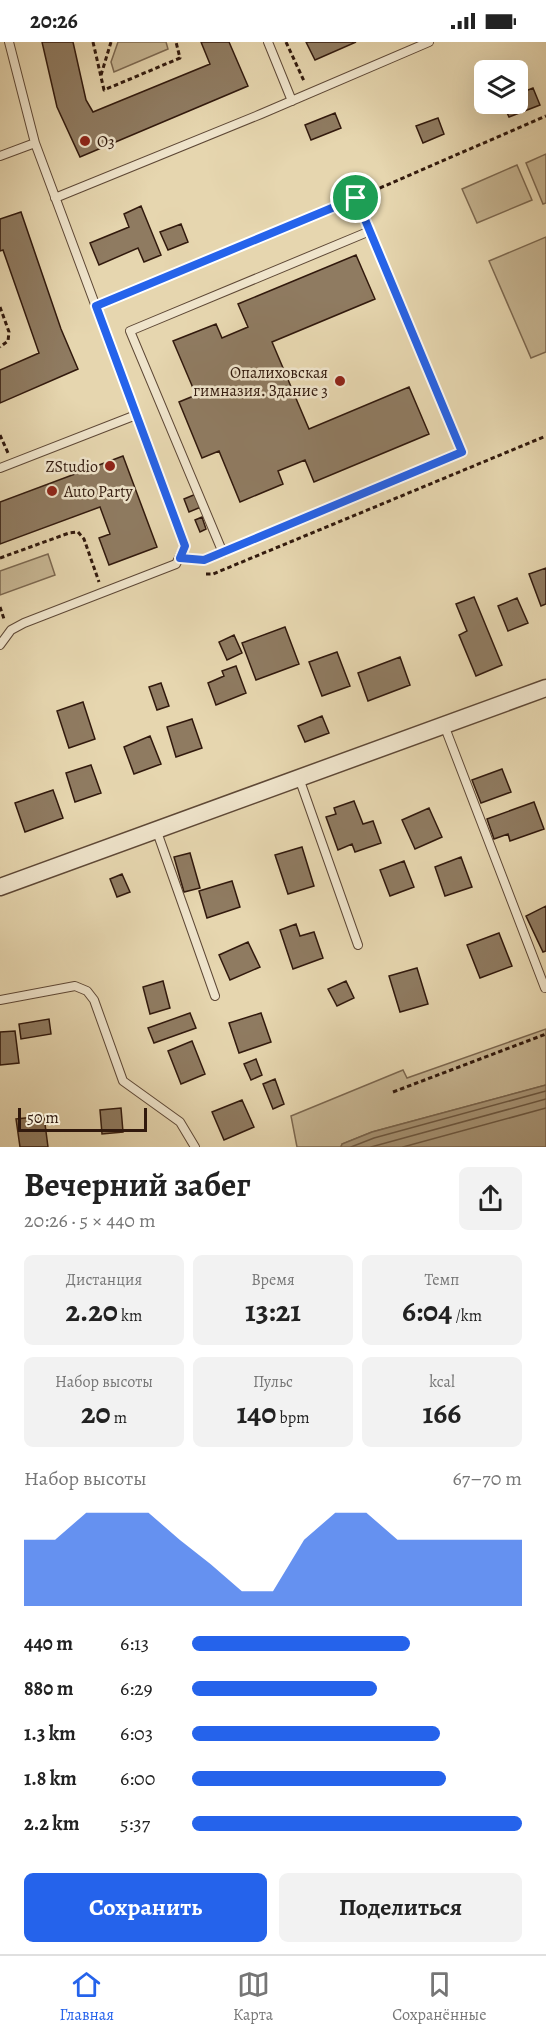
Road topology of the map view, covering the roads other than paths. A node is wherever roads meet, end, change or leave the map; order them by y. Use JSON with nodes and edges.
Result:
{"nodes":[{"id":1,"x":9,"y":42,"type":"edge"},
{"id":2,"x":268,"y":42,"type":"edge"},
{"id":3,"x":429,"y":42,"type":"edge"},
{"id":4,"x":292,"y":100,"type":"junction"},
{"id":5,"x":35,"y":143,"type":"junction"},
{"id":6,"x":0,"y":156,"type":"edge"},
{"id":7,"x":55,"y":198,"type":"junction"},
{"id":8,"x":370,"y":231,"type":"junction"},
{"id":9,"x":96,"y":306,"type":"junction"},
{"id":10,"x":136,"y":415,"type":"junction"},
{"id":11,"x":0,"y":468,"type":"edge"},
{"id":12,"x":223,"y":553,"type":"junction"},
{"id":13,"x":180,"y":558,"type":"junction"},
{"id":14,"x":0,"y":645,"type":"edge"},
{"id":15,"x":546,"y":688,"type":"edge"},
{"id":16,"x":444,"y":725,"type":"junction"},
{"id":17,"x":299,"y":778,"type":"junction"},
{"id":18,"x":156,"y":829,"type":"junction"},
{"id":19,"x":0,"y":887,"type":"edge"},
{"id":20,"x":358,"y":945,"type":"dead end"},
{"id":21,"x":544,"y":988,"type":"dead end"},
{"id":22,"x":215,"y":996,"type":"dead end"},
{"id":23,"x":0,"y":1000,"type":"edge"},
{"id":24,"x":195,"y":1147,"type":"edge"}],
"edges":[{"from":1,"to":5,"type":"lane"},
{"from":2,"to":4,"type":"lane"},
{"from":3,"to":4,"type":"lane"},
{"from":4,"to":7,"type":"lane"},
{"from":5,"to":6,"type":"lane"},
{"from":5,"to":7,"type":"lane"},
{"from":7,"to":9,"type":"lane"},
{"from":8,"to":9,"type":"lane"},
{"from":8,"to":12,"type":"lane"},
{"from":8,"to":12,"type":"lane"},
{"from":9,"to":10,"type":"lane"},
{"from":10,"to":11,"type":"lane"},
{"from":10,"to":13,"type":"lane"},
{"from":12,"to":13,"type":"lane"},
{"from":13,"to":14,"type":"lane"},
{"from":15,"to":16,"type":"street"},
{"from":16,"to":17,"type":"street"},
{"from":16,"to":21,"type":"lane"},
{"from":17,"to":18,"type":"street"},
{"from":17,"to":20,"type":"lane"},
{"from":18,"to":19,"type":"street"},
{"from":18,"to":22,"type":"lane"},
{"from":23,"to":24,"type":"lane"}]}
